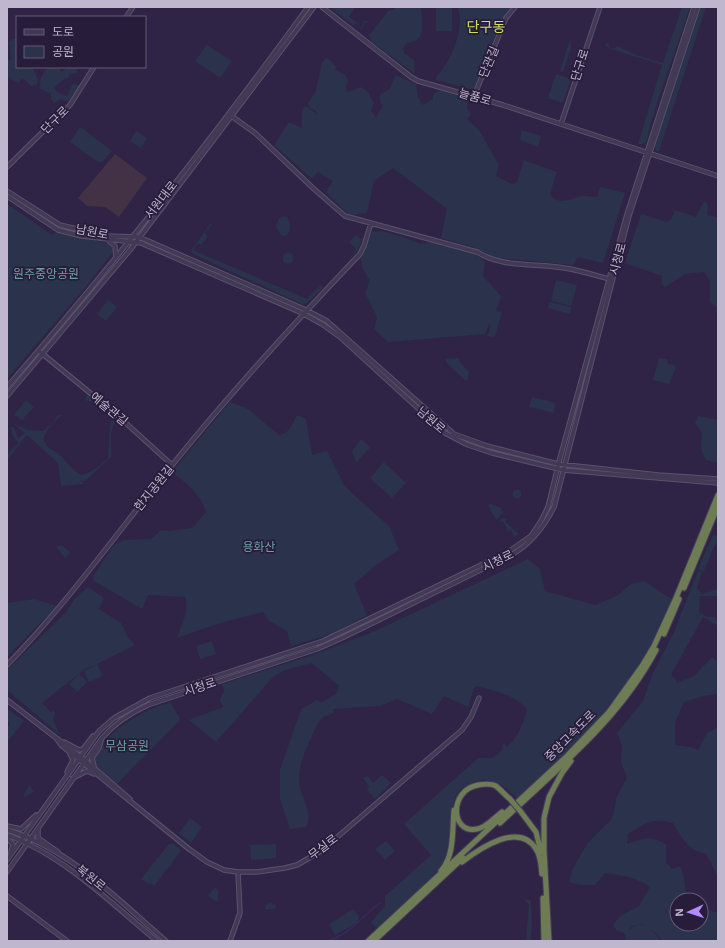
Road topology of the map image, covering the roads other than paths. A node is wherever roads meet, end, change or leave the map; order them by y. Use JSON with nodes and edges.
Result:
{"nodes":[{"id":1,"x":133,"y":7,"type":"edge"},
{"id":2,"x":308,"y":7,"type":"edge"},
{"id":3,"x":314,"y":7,"type":"edge"},
{"id":4,"x":322,"y":7,"type":"edge"},
{"id":5,"x":515,"y":7,"type":"edge"},
{"id":6,"x":600,"y":7,"type":"edge"},
{"id":7,"x":694,"y":7,"type":"edge"},
{"id":8,"x":698,"y":7,"type":"edge"},
{"id":9,"x":127,"y":16,"type":"edge"},
{"id":10,"x":93,"y":68,"type":"edge"},
{"id":11,"x":258,"y":76,"type":"junction"},
{"id":12,"x":474,"y":96,"type":"junction"},
{"id":13,"x":230,"y":114,"type":"junction"},
{"id":14,"x":561,"y":124,"type":"junction"},
{"id":15,"x":202,"y":151,"type":"junction"},
{"id":16,"x":648,"y":153,"type":"junction"},
{"id":17,"x":7,"y":167,"type":"edge"},
{"id":18,"x":718,"y":176,"type":"edge"},
{"id":19,"x":7,"y":191,"type":"edge"},
{"id":20,"x":7,"y":196,"type":"edge"},
{"id":21,"x":371,"y":223,"type":"junction"},
{"id":22,"x":133,"y":237,"type":"junction"},
{"id":23,"x":139,"y":237,"type":"junction"},
{"id":24,"x":104,"y":240,"type":"junction"},
{"id":25,"x":130,"y":241,"type":"junction"},
{"id":26,"x":136,"y":242,"type":"junction"},
{"id":27,"x":185,"y":256,"type":"junction"},
{"id":28,"x":116,"y":257,"type":"junction"},
{"id":29,"x":182,"y":260,"type":"junction"},
{"id":30,"x":610,"y":279,"type":"junction"},
{"id":31,"x":306,"y":310,"type":"junction"},
{"id":32,"x":302,"y":313,"type":"junction"},
{"id":33,"x":39,"y":351,"type":"junction"},
{"id":34,"x":44,"y":355,"type":"junction"},
{"id":35,"x":375,"y":362,"type":"junction"},
{"id":36,"x":372,"y":366,"type":"junction"},
{"id":37,"x":587,"y":366,"type":"junction"},
{"id":38,"x":7,"y":387,"type":"edge"},
{"id":39,"x":7,"y":396,"type":"edge"},
{"id":40,"x":453,"y":435,"type":"junction"},
{"id":41,"x":558,"y":464,"type":"junction"},
{"id":42,"x":172,"y":465,"type":"junction"},
{"id":43,"x":564,"y":465,"type":"junction"},
{"id":44,"x":557,"y":469,"type":"junction"},
{"id":45,"x":563,"y":470,"type":"junction"},
{"id":46,"x":674,"y":478,"type":"junction"},
{"id":47,"x":718,"y":479,"type":"edge"},
{"id":48,"x":718,"y":483,"type":"edge"},
{"id":49,"x":718,"y":495,"type":"edge"},
{"id":50,"x":718,"y":506,"type":"edge"},
{"id":51,"x":532,"y":537,"type":"junction"},
{"id":52,"x":424,"y":595,"type":"junction"},
{"id":53,"x":7,"y":665,"type":"edge"},
{"id":54,"x":170,"y":691,"type":"junction"},
{"id":55,"x":172,"y":697,"type":"junction"},
{"id":56,"x":479,"y":698,"type":"dead end"},
{"id":57,"x":7,"y":700,"type":"edge"},
{"id":58,"x":98,"y":734,"type":"junction"},
{"id":59,"x":102,"y":738,"type":"junction"},
{"id":60,"x":61,"y":743,"type":"junction"},
{"id":61,"x":585,"y":743,"type":"junction"},
{"id":62,"x":80,"y":758,"type":"junction"},
{"id":63,"x":84,"y":762,"type":"junction"},
{"id":64,"x":97,"y":770,"type":"junction"},
{"id":65,"x":68,"y":775,"type":"junction"},
{"id":66,"x":72,"y":778,"type":"junction"},
{"id":67,"x":103,"y":779,"type":"junction"},
{"id":68,"x":523,"y":795,"type":"junction"},
{"id":69,"x":510,"y":799,"type":"junction"},
{"id":70,"x":133,"y":803,"type":"junction"},
{"id":71,"x":522,"y":811,"type":"junction"},
{"id":72,"x":39,"y":814,"type":"junction"},
{"id":73,"x":44,"y":818,"type":"junction"},
{"id":74,"x":7,"y":826,"type":"edge"},
{"id":75,"x":7,"y":830,"type":"edge"},
{"id":76,"x":24,"y":835,"type":"junction"},
{"id":77,"x":7,"y":836,"type":"edge"},
{"id":78,"x":30,"y":838,"type":"junction"},
{"id":79,"x":21,"y":840,"type":"junction"},
{"id":80,"x":27,"y":843,"type":"junction"},
{"id":81,"x":544,"y":850,"type":"junction"},
{"id":82,"x":62,"y":856,"type":"junction"},
{"id":83,"x":8,"y":858,"type":"edge"},
{"id":84,"x":450,"y":871,"type":"junction"},
{"id":85,"x":7,"y":872,"type":"edge"},
{"id":86,"x":238,"y":872,"type":"junction"},
{"id":87,"x":543,"y":876,"type":"junction"},
{"id":88,"x":431,"y":882,"type":"junction"},
{"id":89,"x":7,"y":896,"type":"edge"},
{"id":90,"x":545,"y":902,"type":"junction"},
{"id":91,"x":68,"y":941,"type":"edge"},
{"id":92,"x":157,"y":941,"type":"edge"},
{"id":93,"x":166,"y":941,"type":"edge"},
{"id":94,"x":230,"y":941,"type":"edge"},
{"id":95,"x":368,"y":941,"type":"edge"},
{"id":96,"x":374,"y":941,"type":"edge"},
{"id":97,"x":544,"y":941,"type":"edge"},
{"id":98,"x":549,"y":941,"type":"edge"}],
"edges":[{"from":1,"to":9,"type":"street"},
{"from":2,"to":11,"type":"street","name":"서원대로"},
{"from":3,"to":11,"type":"street","name":"서원대로"},
{"from":4,"to":12,"type":"street","name":"늘품로"},
{"from":5,"to":12,"type":"street","name":"단관길"},
{"from":6,"to":14,"type":"street","name":"단구로"},
{"from":7,"to":16,"type":"street","name":"시청로"},
{"from":8,"to":16,"type":"street","name":"시청로"},
{"from":10,"to":17,"type":"street","name":"단구로"},
{"from":11,"to":13,"type":"street","name":"서원대로"},
{"from":12,"to":14,"type":"street","name":"늘품로"},
{"from":13,"to":15,"type":"street","name":"서원대로"},
{"from":13,"to":21,"type":"street"},
{"from":14,"to":16,"type":"street","name":"늘품로"},
{"from":15,"to":22,"type":"street","name":"서원대로"},
{"from":15,"to":23,"type":"street","name":"서원대로"},
{"from":16,"to":18,"type":"street","name":"늘품로"},
{"from":16,"to":30,"type":"street","name":"시청로"},
{"from":19,"to":22,"type":"street","name":"남원로"},
{"from":20,"to":24,"type":"street","name":"남원로"},
{"from":21,"to":30,"type":"street","name":"시청로"},
{"from":21,"to":31,"type":"street"},
{"from":22,"to":23,"type":"street","name":"남원로"},
{"from":22,"to":25,"type":"street","name":"서원대로"},
{"from":23,"to":26,"type":"street","name":"서원대로"},
{"from":23,"to":27,"type":"street","name":"남원로"},
{"from":24,"to":25,"type":"street","name":"남원로"},
{"from":24,"to":28,"type":"street"},
{"from":25,"to":26,"type":"street","name":"남원로"},
{"from":25,"to":28,"type":"street","name":"서원대로"},
{"from":26,"to":29,"type":"street","name":"남원로"},
{"from":26,"to":34,"type":"street","name":"서원대로"},
{"from":27,"to":29,"type":"street"},
{"from":27,"to":31,"type":"street","name":"남원로"},
{"from":28,"to":33,"type":"street","name":"서원대로"},
{"from":29,"to":32,"type":"street","name":"남원로"},
{"from":30,"to":37,"type":"street","name":"시청로"},
{"from":31,"to":32,"type":"street","name":"한지공원길"},
{"from":31,"to":35,"type":"street","name":"남원로"},
{"from":32,"to":36,"type":"street","name":"남원로"},
{"from":32,"to":42,"type":"street","name":"한지공원길"},
{"from":33,"to":34,"type":"street","name":"예술관길"},
{"from":33,"to":38,"type":"street","name":"서원대로"},
{"from":34,"to":39,"type":"street","name":"서원대로"},
{"from":34,"to":42,"type":"street","name":"예술관길"},
{"from":35,"to":36,"type":"street"},
{"from":35,"to":40,"type":"street","name":"남원로"},
{"from":36,"to":40,"type":"street","name":"남원로"},
{"from":37,"to":41,"type":"street","name":"시청로"},
{"from":37,"to":43,"type":"street","name":"시청로"},
{"from":40,"to":41,"type":"street","name":"남원로"},
{"from":40,"to":44,"type":"street","name":"남원로"},
{"from":41,"to":43,"type":"street","name":"남원로"},
{"from":41,"to":44,"type":"street","name":"시청로"},
{"from":42,"to":53,"type":"street","name":"한지공원길"},
{"from":43,"to":45,"type":"street","name":"시청로"},
{"from":43,"to":46,"type":"street","name":"남원로"},
{"from":44,"to":45,"type":"street","name":"남원로"},
{"from":44,"to":51,"type":"street","name":"시청로"},
{"from":45,"to":46,"type":"street","name":"남원로"},
{"from":45,"to":51,"type":"street","name":"시청로"},
{"from":46,"to":47,"type":"street","name":"남원로"},
{"from":46,"to":48,"type":"street","name":"남원로"},
{"from":49,"to":68,"type":"highway","name":"중앙고속도로"},
{"from":50,"to":61,"type":"highway","name":"중앙고속도로"},
{"from":51,"to":52,"type":"street","name":"시청로"},
{"from":52,"to":54,"type":"street","name":"시청로"},
{"from":52,"to":55,"type":"street","name":"시청로"},
{"from":54,"to":55,"type":"street"},
{"from":54,"to":58,"type":"street","name":"시청로"},
{"from":55,"to":59,"type":"street","name":"시청로"},
{"from":56,"to":86,"type":"street","name":"무실로"},
{"from":57,"to":60,"type":"street","name":"무실로"},
{"from":58,"to":60,"type":"street"},
{"from":58,"to":62,"type":"street","name":"시청로"},
{"from":59,"to":63,"type":"street","name":"시청로"},
{"from":59,"to":64,"type":"street"},
{"from":60,"to":62,"type":"street","name":"무실로"},
{"from":60,"to":65,"type":"street"},
{"from":61,"to":81,"type":"highway"},
{"from":61,"to":84,"type":"highway","name":"중앙고속도로"},
{"from":62,"to":63,"type":"street","name":"무실로"},
{"from":62,"to":65,"type":"street","name":"시청로"},
{"from":63,"to":64,"type":"street","name":"무실로"},
{"from":63,"to":66,"type":"street","name":"시청로"},
{"from":63,"to":67,"type":"street","name":"무실로"},
{"from":64,"to":70,"type":"street","name":"무실로"},
{"from":65,"to":72,"type":"street","name":"시청로"},
{"from":66,"to":67,"type":"street"},
{"from":66,"to":73,"type":"street","name":"시청로"},
{"from":67,"to":70,"type":"street","name":"무실로"},
{"from":68,"to":69,"type":"highway"},
{"from":68,"to":88,"type":"highway","name":"중앙고속도로"},
{"from":69,"to":71,"type":"highway","bridge":true},
{"from":69,"to":88,"type":"highway"},
{"from":70,"to":86,"type":"street","name":"무실로"},
{"from":71,"to":81,"type":"highway"},
{"from":71,"to":87,"type":"highway"},
{"from":72,"to":74,"type":"street"},
{"from":72,"to":76,"type":"street","name":"시청로"},
{"from":73,"to":78,"type":"street","name":"시청로"},
{"from":73,"to":82,"type":"street"},
{"from":75,"to":76,"type":"street","name":"북원로"},
{"from":76,"to":78,"type":"street","name":"북원로"},
{"from":76,"to":79,"type":"street","name":"시청로"},
{"from":77,"to":79,"type":"street","name":"북원로"},
{"from":77,"to":83,"type":"street"},
{"from":78,"to":80,"type":"street","name":"시청로"},
{"from":78,"to":82,"type":"street","name":"북원로"},
{"from":79,"to":80,"type":"street","name":"북원로"},
{"from":79,"to":83,"type":"street","name":"시청로"},
{"from":80,"to":85,"type":"street","name":"시청로"},
{"from":80,"to":92,"type":"street","name":"북원로"},
{"from":81,"to":87,"type":"highway"},
{"from":82,"to":93,"type":"street","name":"북원로"},
{"from":84,"to":87,"type":"highway"},
{"from":84,"to":96,"type":"highway","name":"중앙고속도로"},
{"from":86,"to":94,"type":"street"},
{"from":87,"to":90,"type":"highway"},
{"from":88,"to":95,"type":"highway","name":"중앙고속도로"},
{"from":89,"to":91,"type":"street"},
{"from":90,"to":97,"type":"highway"},
{"from":90,"to":98,"type":"highway"}]}
